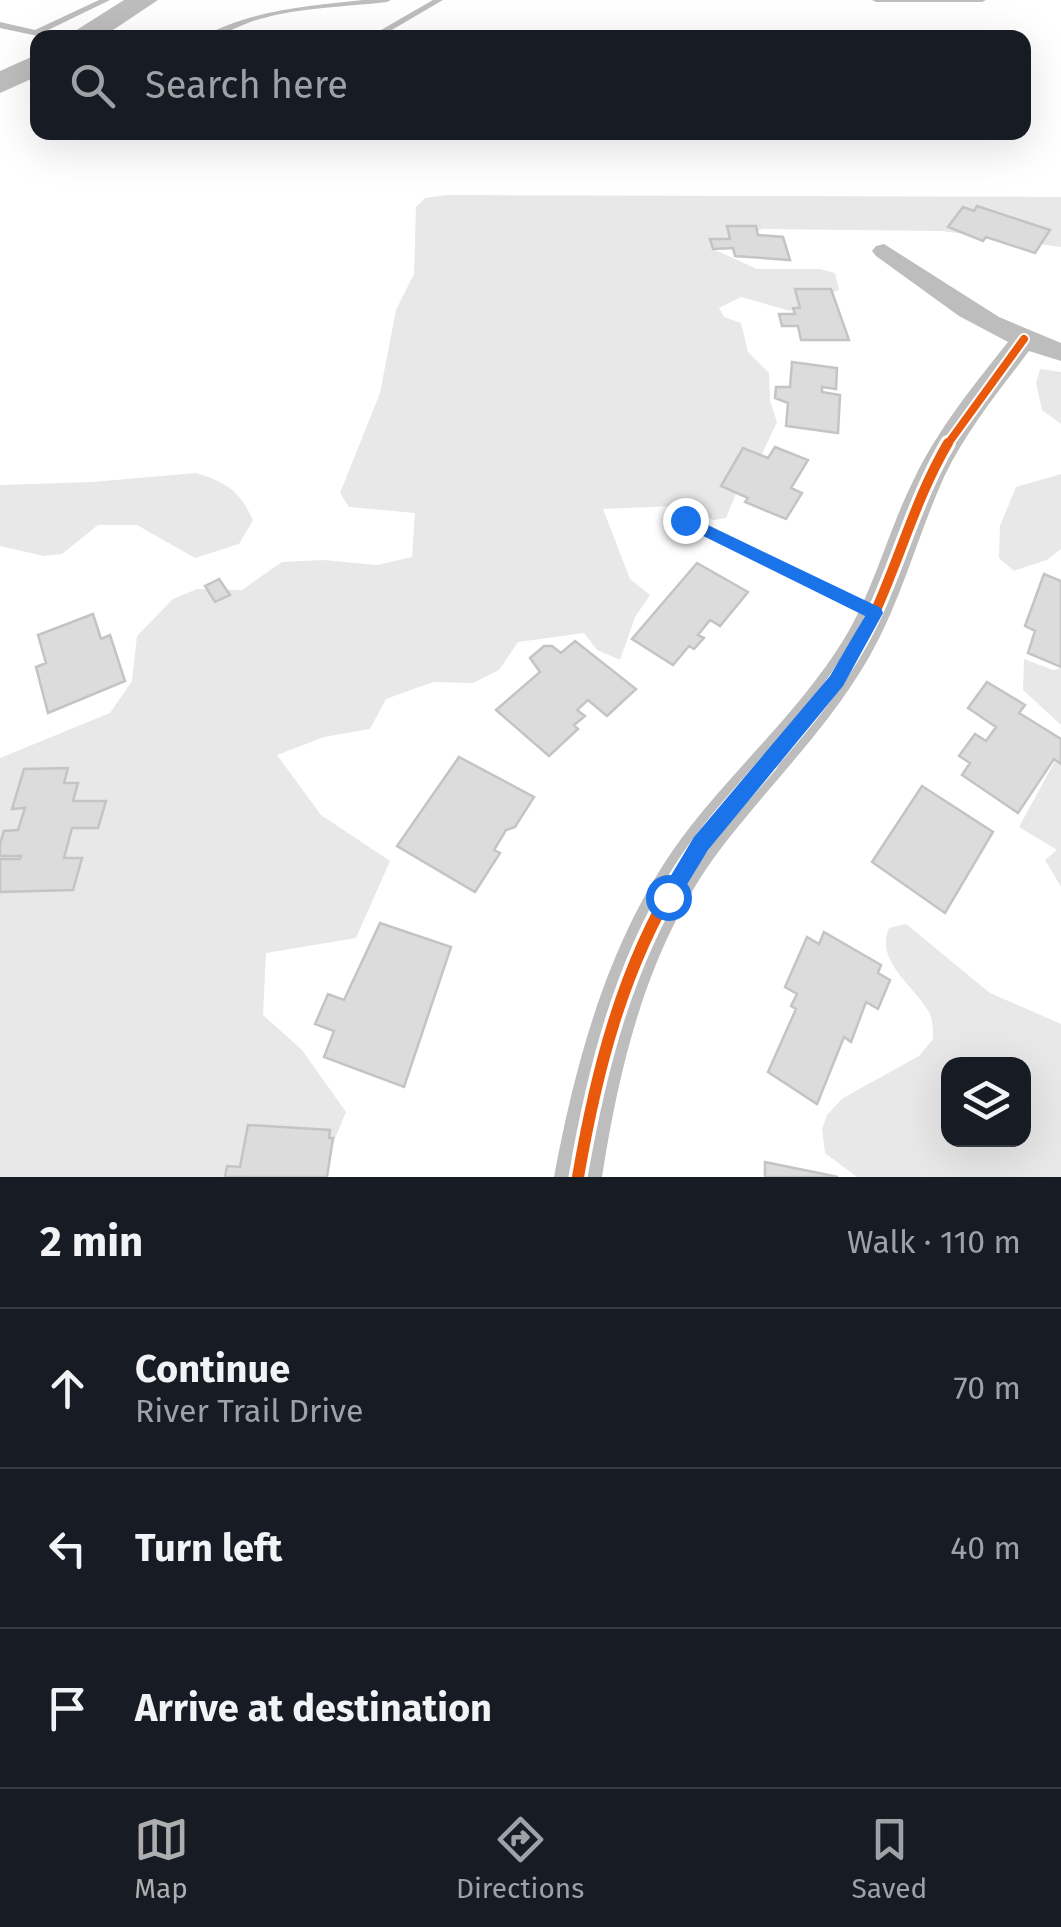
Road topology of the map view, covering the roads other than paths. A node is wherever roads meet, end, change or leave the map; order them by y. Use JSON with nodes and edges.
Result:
{"nodes":[{"id":1,"x":106,"y":0,"type":"edge"},
{"id":2,"x":144,"y":0,"type":"edge"},
{"id":3,"x":387,"y":0,"type":"edge"},
{"id":4,"x":439,"y":0,"type":"edge"},
{"id":5,"x":876,"y":0,"type":"edge"},
{"id":6,"x":982,"y":0,"type":"edge"},
{"id":7,"x":0,"y":25,"type":"edge"},
{"id":8,"x":63,"y":30,"type":"edge"},
{"id":9,"x":93,"y":30,"type":"edge"},
{"id":10,"x":226,"y":30,"type":"edge"},
{"id":11,"x":385,"y":30,"type":"edge"},
{"id":12,"x":30,"y":42,"type":"edge"},
{"id":13,"x":30,"y":55,"type":"edge"},
{"id":14,"x":0,"y":84,"type":"edge"},
{"id":15,"x":884,"y":251,"type":"dead end"},
{"id":16,"x":1024,"y":339,"type":"junction"},
{"id":17,"x":1061,"y":352,"type":"edge"},
{"id":18,"x":578,"y":1177,"type":"edge"}],
"edges":[{"from":1,"to":8,"type":"lane"},
{"from":2,"to":9,"type":"main road"},
{"from":3,"to":10,"type":"lane"},
{"from":4,"to":11,"type":"lane"},
{"from":5,"to":6,"type":"lane"},
{"from":7,"to":12,"type":"lane"},
{"from":13,"to":14,"type":"main road"},
{"from":15,"to":16,"type":"street"},
{"from":16,"to":17,"type":"street"},
{"from":16,"to":18,"type":"street"}]}
